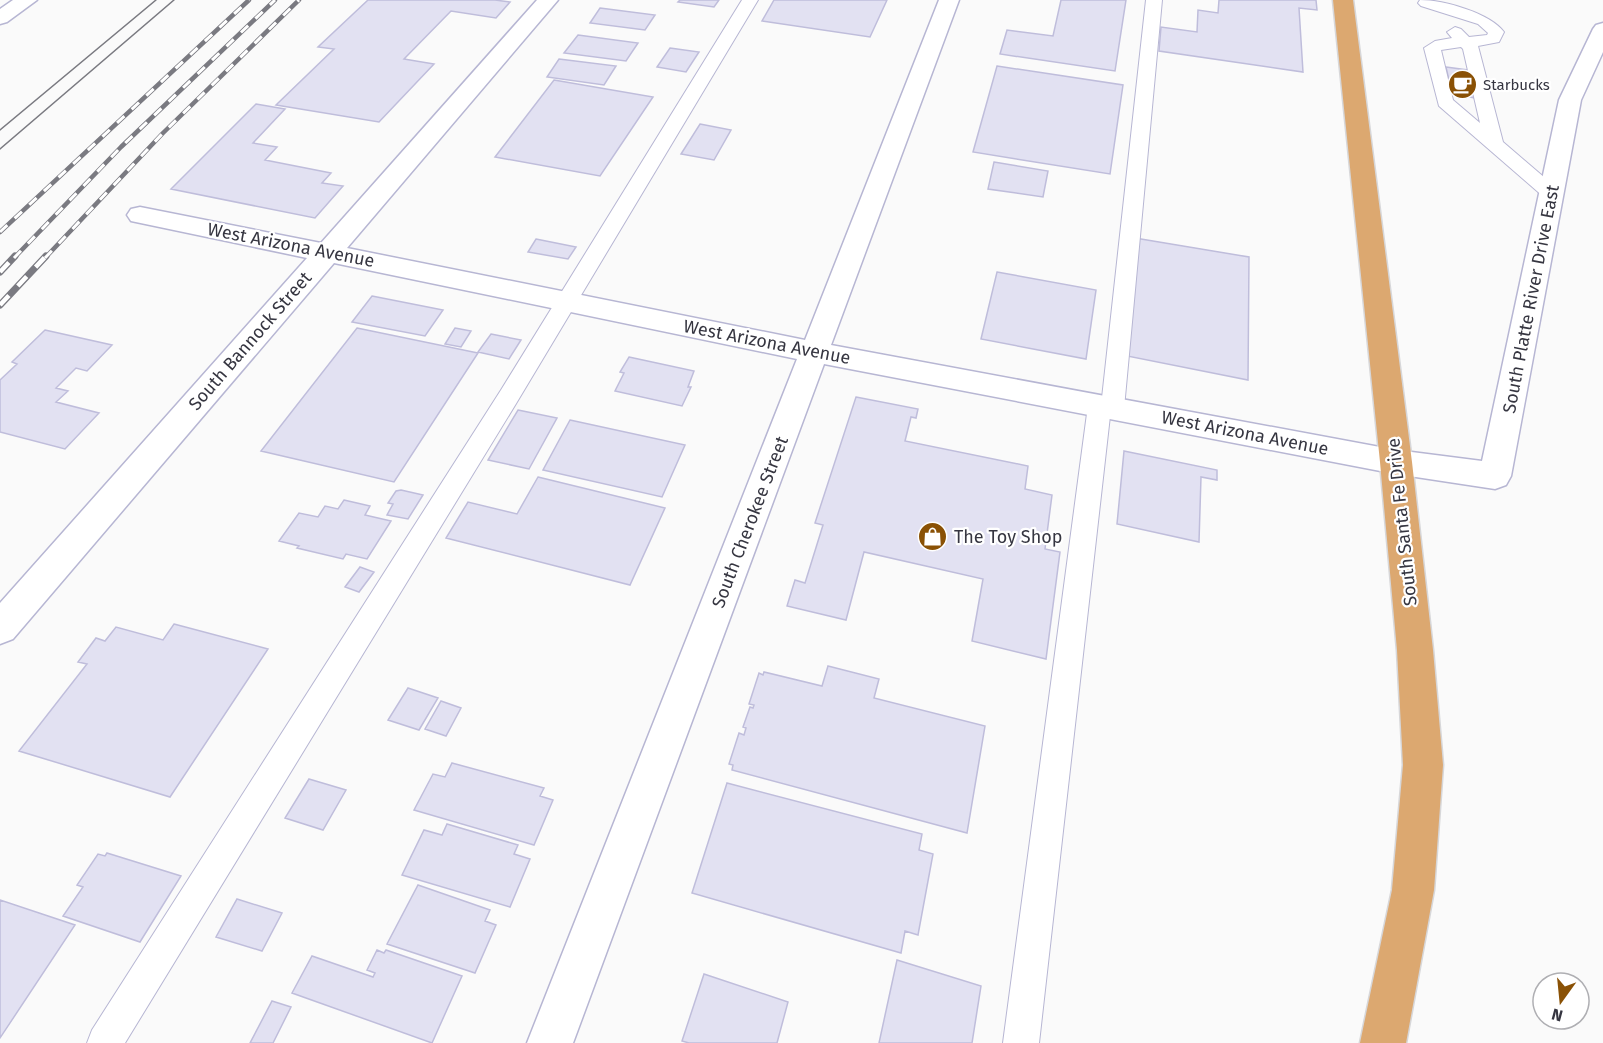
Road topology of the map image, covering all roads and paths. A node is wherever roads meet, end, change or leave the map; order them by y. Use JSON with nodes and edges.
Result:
{"nodes":[{"id":1,"x":27,"y":0,"type":"edge"},
{"id":2,"x":548,"y":0,"type":"edge"},
{"id":3,"x":750,"y":0,"type":"edge"},
{"id":4,"x":950,"y":0,"type":"edge"},
{"id":5,"x":1154,"y":0,"type":"edge"},
{"id":6,"x":1343,"y":0,"type":"edge"},
{"id":7,"x":1424,"y":2,"type":"edge"},
{"id":8,"x":0,"y":18,"type":"edge"},
{"id":9,"x":1603,"y":29,"type":"edge"},
{"id":10,"x":1465,"y":42,"type":"junction"},
{"id":11,"x":1494,"y":144,"type":"junction"},
{"id":12,"x":1552,"y":194,"type":"junction"},
{"id":13,"x":140,"y":215,"type":"dead end"},
{"id":14,"x":327,"y":252,"type":"junction"},
{"id":15,"x":566,"y":301,"type":"junction"},
{"id":16,"x":815,"y":352,"type":"junction"},
{"id":17,"x":1106,"y":407,"type":"junction"},
{"id":18,"x":1395,"y":462,"type":"junction"},
{"id":19,"x":0,"y":628,"type":"edge"},
{"id":20,"x":105,"y":1043,"type":"edge"},
{"id":21,"x":550,"y":1043,"type":"edge"},
{"id":22,"x":1021,"y":1043,"type":"edge"},
{"id":23,"x":1383,"y":1043,"type":"edge"}],
"edges":[{"from":1,"to":8,"type":"street"},
{"from":2,"to":14,"type":"street","name":"South Bannock Street"},
{"from":3,"to":15,"type":"lane"},
{"from":4,"to":16,"type":"street","name":"South Cherokee Street"},
{"from":5,"to":17,"type":"lane"},
{"from":6,"to":18,"type":"highway","name":"South Santa Fe Drive"},
{"from":7,"to":10,"type":"lane"},
{"from":7,"to":10,"type":"lane"},
{"from":9,"to":12,"type":"street","name":"South Platte River Drive East"},
{"from":10,"to":11,"type":"lane"},
{"from":10,"to":11,"type":"lane"},
{"from":11,"to":12,"type":"lane"},
{"from":12,"to":18,"type":"street","name":"South Platte River Drive East"},
{"from":13,"to":14,"type":"street","name":"West Arizona Avenue"},
{"from":14,"to":15,"type":"street","name":"West Arizona Avenue"},
{"from":14,"to":19,"type":"street","name":"South Bannock Street"},
{"from":15,"to":16,"type":"street","name":"West Arizona Avenue"},
{"from":15,"to":20,"type":"lane"},
{"from":16,"to":17,"type":"street","name":"West Arizona Avenue"},
{"from":16,"to":21,"type":"street","name":"South Cherokee Street"},
{"from":17,"to":18,"type":"street","name":"West Arizona Avenue"},
{"from":17,"to":22,"type":"lane"},
{"from":18,"to":23,"type":"highway","name":"South Santa Fe Drive"}]}
